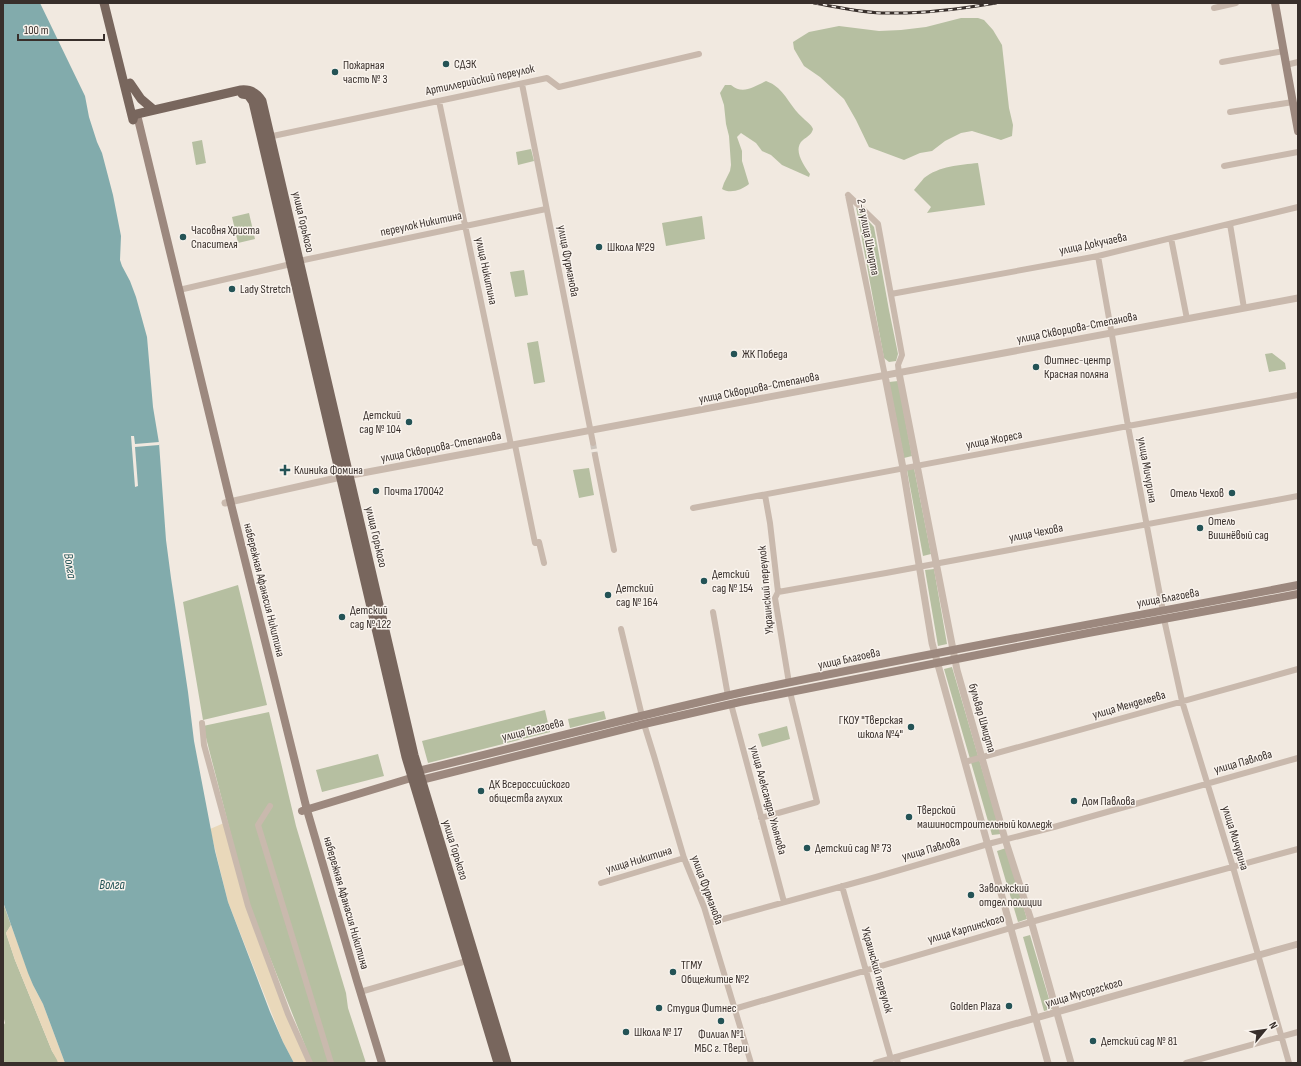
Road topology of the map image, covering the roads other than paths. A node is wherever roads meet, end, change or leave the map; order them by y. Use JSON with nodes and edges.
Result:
{"nodes":[{"id":1,"x":104,"y":3,"type":"edge"},
{"id":2,"x":109,"y":3,"type":"edge"},
{"id":3,"x":1236,"y":3,"type":"edge"},
{"id":4,"x":1275,"y":3,"type":"edge"},
{"id":5,"x":1214,"y":8,"type":"dead end"},
{"id":6,"x":1284,"y":51,"type":"junction"},
{"id":7,"x":699,"y":54,"type":"dead end"},
{"id":8,"x":1222,"y":62,"type":"dead end"},
{"id":9,"x":1298,"y":62,"type":"edge"},
{"id":10,"x":1286,"y":65,"type":"junction"},
{"id":11,"x":130,"y":84,"type":"junction"},
{"id":12,"x":522,"y":84,"type":"junction"},
{"id":13,"x":439,"y":101,"type":"junction"},
{"id":14,"x":1293,"y":102,"type":"junction"},
{"id":15,"x":154,"y":110,"type":"junction"},
{"id":16,"x":1230,"y":112,"type":"dead end"},
{"id":17,"x":136,"y":118,"type":"junction"},
{"id":18,"x":1298,"y":132,"type":"edge"},
{"id":19,"x":266,"y":137,"type":"junction"},
{"id":20,"x":1298,"y":152,"type":"edge"},
{"id":21,"x":1224,"y":166,"type":"dead end"},
{"id":22,"x":1298,"y":208,"type":"edge"},
{"id":23,"x":546,"y":209,"type":"junction"},
{"id":24,"x":1230,"y":224,"type":"junction"},
{"id":25,"x":465,"y":226,"type":"junction"},
{"id":26,"x":1171,"y":238,"type":"junction"},
{"id":27,"x":1098,"y":256,"type":"junction"},
{"id":28,"x":295,"y":262,"type":"junction"},
{"id":29,"x":179,"y":290,"type":"junction"},
{"id":30,"x":891,"y":294,"type":"junction"},
{"id":31,"x":1298,"y":298,"type":"edge"},
{"id":32,"x":1244,"y":308,"type":"junction"},
{"id":33,"x":1187,"y":319,"type":"junction"},
{"id":34,"x":1112,"y":333,"type":"junction"},
{"id":35,"x":899,"y":373,"type":"junction"},
{"id":36,"x":885,"y":376,"type":"junction"},
{"id":37,"x":1298,"y":395,"type":"edge"},
{"id":38,"x":1128,"y":426,"type":"junction"},
{"id":39,"x":590,"y":431,"type":"junction"},
{"id":40,"x":593,"y":443,"type":"tunnel mouth"},
{"id":41,"x":513,"y":445,"type":"junction"},
{"id":42,"x":595,"y":455,"type":"tunnel mouth"},
{"id":43,"x":917,"y":466,"type":"junction"},
{"id":44,"x":903,"y":468,"type":"junction"},
{"id":45,"x":345,"y":476,"type":"junction"},
{"id":46,"x":765,"y":495,"type":"junction"},
{"id":47,"x":1298,"y":496,"type":"edge"},
{"id":48,"x":228,"y":503,"type":"junction"},
{"id":49,"x":694,"y":508,"type":"dead end"},
{"id":50,"x":1146,"y":524,"type":"junction"},
{"id":51,"x":614,"y":550,"type":"dead end"},
{"id":52,"x":544,"y":563,"type":"dead end"},
{"id":53,"x":935,"y":563,"type":"junction"},
{"id":54,"x":919,"y":566,"type":"junction"},
{"id":55,"x":1298,"y":585,"type":"edge"},
{"id":56,"x":778,"y":592,"type":"junction"},
{"id":57,"x":1298,"y":594,"type":"edge"},
{"id":58,"x":1172,"y":609,"type":"junction"},
{"id":59,"x":1163,"y":611,"type":"junction"},
{"id":60,"x":713,"y":612,"type":"dead end"},
{"id":61,"x":1164,"y":619,"type":"junction"},
{"id":62,"x":1156,"y":621,"type":"junction"},
{"id":63,"x":621,"y":629,"type":"dead end"},
{"id":64,"x":954,"y":650,"type":"junction"},
{"id":65,"x":935,"y":653,"type":"junction"},
{"id":66,"x":955,"y":659,"type":"junction"},
{"id":67,"x":938,"y":662,"type":"junction"},
{"id":68,"x":1298,"y":669,"type":"edge"},
{"id":69,"x":789,"y":688,"type":"junction"},
{"id":70,"x":730,"y":700,"type":"junction"},
{"id":71,"x":1182,"y":701,"type":"junction"},
{"id":72,"x":642,"y":720,"type":"junction"},
{"id":73,"x":202,"y":723,"type":"dead end"},
{"id":74,"x":982,"y":757,"type":"junction"},
{"id":75,"x":1298,"y":758,"type":"edge"},
{"id":76,"x":965,"y":762,"type":"junction"},
{"id":77,"x":420,"y":775,"type":"junction"},
{"id":78,"x":411,"y":778,"type":"junction"},
{"id":79,"x":1207,"y":784,"type":"junction"},
{"id":80,"x":270,"y":806,"type":"dead end"},
{"id":81,"x":304,"y":810,"type":"junction"},
{"id":82,"x":761,"y":818,"type":"junction"},
{"id":83,"x":1005,"y":839,"type":"junction"},
{"id":84,"x":988,"y":844,"type":"junction"},
{"id":85,"x":1298,"y":849,"type":"edge"},
{"id":86,"x":684,"y":858,"type":"junction"},
{"id":87,"x":1233,"y":867,"type":"junction"},
{"id":88,"x":601,"y":883,"type":"dead end"},
{"id":89,"x":842,"y":886,"type":"junction"},
{"id":90,"x":784,"y":902,"type":"junction"},
{"id":91,"x":1031,"y":922,"type":"junction"},
{"id":92,"x":709,"y":924,"type":"junction"},
{"id":93,"x":1011,"y":928,"type":"junction"},
{"id":94,"x":1298,"y":944,"type":"edge"},
{"id":95,"x":1258,"y":955,"type":"junction"},
{"id":96,"x":471,"y":960,"type":"junction"},
{"id":97,"x":866,"y":970,"type":"junction"},
{"id":98,"x":360,"y":992,"type":"junction"},
{"id":99,"x":734,"y":1009,"type":"junction"},
{"id":100,"x":1057,"y":1012,"type":"junction"},
{"id":101,"x":1036,"y":1018,"type":"junction"},
{"id":102,"x":1298,"y":1032,"type":"edge"},
{"id":103,"x":1282,"y":1036,"type":"junction"},
{"id":104,"x":895,"y":1060,"type":"edge"},
{"id":105,"x":310,"y":1063,"type":"edge"},
{"id":106,"x":331,"y":1063,"type":"edge"},
{"id":107,"x":377,"y":1063,"type":"edge"},
{"id":108,"x":382,"y":1063,"type":"edge"},
{"id":109,"x":498,"y":1063,"type":"edge"},
{"id":110,"x":507,"y":1063,"type":"edge"},
{"id":111,"x":750,"y":1063,"type":"edge"},
{"id":112,"x":876,"y":1063,"type":"edge"},
{"id":113,"x":1048,"y":1063,"type":"edge"},
{"id":114,"x":1071,"y":1063,"type":"edge"},
{"id":115,"x":1186,"y":1063,"type":"edge"},
{"id":116,"x":1290,"y":1063,"type":"edge"}],
"edges":[{"from":1,"to":17,"type":"main road"},
{"from":2,"to":11,"type":"main road"},
{"from":3,"to":5,"type":"street"},
{"from":4,"to":6,"type":"main road"},
{"from":6,"to":8,"type":"street"},
{"from":6,"to":10,"type":"main road"},
{"from":7,"to":12,"type":"street","name":"Артиллерийский переулок"},
{"from":9,"to":10,"type":"street"},
{"from":10,"to":14,"type":"main road"},
{"from":11,"to":15,"type":"main road"},
{"from":11,"to":17,"type":"main road"},
{"from":12,"to":13,"type":"street","name":"Артиллерийский переулок"},
{"from":12,"to":23,"type":"street","name":"улица Фурманова"},
{"from":13,"to":19,"type":"street","name":"Артиллерийский переулок"},
{"from":13,"to":25,"type":"street","name":"улица Никитина"},
{"from":14,"to":16,"type":"street"},
{"from":14,"to":18,"type":"main road"},
{"from":15,"to":17,"type":"main road","name":"улица Горького"},
{"from":15,"to":19,"type":"main road","name":"улица Горького"},
{"from":17,"to":19,"type":"main road","name":"улица Горького"},
{"from":17,"to":29,"type":"main road","name":"набережная Афанасия Никитина"},
{"from":17,"to":48,"type":"main road","name":"набережная Афанасия Никитина"},
{"from":19,"to":28,"type":"main road","name":"улица Горького"},
{"from":20,"to":21,"type":"street"},
{"from":22,"to":24,"type":"street","name":"улица Докучаева"},
{"from":23,"to":25,"type":"street","name":"переулок Никитина"},
{"from":23,"to":39,"type":"street","name":"улица Фурманова"},
{"from":24,"to":26,"type":"street","name":"улица Докучаева"},
{"from":24,"to":32,"type":"street"},
{"from":25,"to":28,"type":"street","name":"переулок Никитина"},
{"from":25,"to":41,"type":"street","name":"улица Никитина"},
{"from":26,"to":27,"type":"street","name":"улица Докучаева"},
{"from":26,"to":33,"type":"street"},
{"from":27,"to":30,"type":"street","name":"улица Докучаева"},
{"from":27,"to":34,"type":"street","name":"улица Мичурина"},
{"from":28,"to":29,"type":"street","name":"переулок Никитина"},
{"from":28,"to":45,"type":"main road","name":"улица Горького"},
{"from":29,"to":48,"type":"main road","name":"набережная Афанасия Никитина"},
{"from":30,"to":35,"type":"street","name":"2-я улица Шмидта"},
{"from":30,"to":36,"type":"street","name":"2-я улица Шмидта"},
{"from":31,"to":32,"type":"street","name":"улица Скворцова-Степанова"},
{"from":32,"to":33,"type":"street","name":"улица Скворцова-Степанова"},
{"from":33,"to":34,"type":"street","name":"улица Скворцова-Степанова"},
{"from":34,"to":35,"type":"street","name":"улица Скворцова-Степанова"},
{"from":34,"to":38,"type":"street","name":"улица Мичурина"},
{"from":35,"to":36,"type":"street","name":"улица Скворцова-Степанова"},
{"from":35,"to":43,"type":"street","name":"бульвар Шмидта"},
{"from":36,"to":39,"type":"street","name":"улица Скворцова-Степанова"},
{"from":36,"to":44,"type":"street"},
{"from":37,"to":38,"type":"street","name":"улица Жореса"},
{"from":38,"to":43,"type":"street","name":"улица Жореса"},
{"from":38,"to":50,"type":"street","name":"улица Мичурина"},
{"from":39,"to":40,"type":"street","name":"улица Фурманова"},
{"from":39,"to":41,"type":"street","name":"улица Скворцова-Степанова"},
{"from":41,"to":45,"type":"street","name":"улица Скворцова-Степанова"},
{"from":41,"to":52,"type":"street","name":"улица Никитина"},
{"from":42,"to":51,"type":"street"},
{"from":43,"to":44,"type":"street","name":"улица Жореса"},
{"from":43,"to":53,"type":"street","name":"бульвар Шмидта"},
{"from":44,"to":46,"type":"street","name":"улица Жореса"},
{"from":44,"to":54,"type":"street"},
{"from":45,"to":48,"type":"street","name":"улица Скворцова-Степанова"},
{"from":45,"to":77,"type":"main road","name":"улица Горького"},
{"from":45,"to":78,"type":"main road","name":"улица Горького"},
{"from":46,"to":49,"type":"street","name":"улица Жореса"},
{"from":46,"to":56,"type":"street","name":"Украинский переулок"},
{"from":47,"to":50,"type":"street","name":"улица Чехова"},
{"from":48,"to":81,"type":"main road","name":"набережная Афанасия Никитина"},
{"from":50,"to":53,"type":"street","name":"улица Чехова"},
{"from":50,"to":59,"type":"street","name":"улица Мичурина"},
{"from":53,"to":54,"type":"street","name":"улица Чехова"},
{"from":53,"to":64,"type":"street","name":"бульвар Шмидта"},
{"from":54,"to":56,"type":"street","name":"улица Чехова"},
{"from":54,"to":65,"type":"street"},
{"from":55,"to":58,"type":"main road","name":"улица Благоева"},
{"from":56,"to":69,"type":"street","name":"Украинский переулок"},
{"from":57,"to":61,"type":"main road","name":"улица Благоева"},
{"from":58,"to":59,"type":"main road","name":"улица Благоева"},
{"from":58,"to":61,"type":"main road"},
{"from":59,"to":62,"type":"main road"},
{"from":59,"to":64,"type":"main road","name":"улица Благоева"},
{"from":60,"to":70,"type":"street","name":"улица Александра Ульянова"},
{"from":61,"to":62,"type":"main road","name":"улица Благоева"},
{"from":61,"to":71,"type":"street","name":"улица Мичурина"},
{"from":62,"to":66,"type":"main road","name":"улица Благоева"},
{"from":63,"to":72,"type":"street","name":"улица Фурманова"},
{"from":64,"to":65,"type":"main road","name":"улица Благоева"},
{"from":64,"to":66,"type":"street","name":"бульвар Шмидта"},
{"from":65,"to":67,"type":"street"},
{"from":65,"to":69,"type":"main road","name":"улица Благоева"},
{"from":66,"to":67,"type":"main road","name":"улица Благоева"},
{"from":66,"to":74,"type":"street","name":"бульвар Шмидта"},
{"from":67,"to":69,"type":"main road","name":"улица Благоева"},
{"from":67,"to":76,"type":"street"},
{"from":68,"to":71,"type":"street","name":"улица Менделеева"},
{"from":69,"to":70,"type":"main road","name":"улица Благоева"},
{"from":69,"to":82,"type":"street","name":"Украинский переулок"},
{"from":70,"to":72,"type":"main road","name":"улица Благоева"},
{"from":70,"to":82,"type":"street","name":"улица Александра Ульянова"},
{"from":71,"to":74,"type":"street","name":"улица Менделеева"},
{"from":71,"to":79,"type":"street","name":"улица Мичурина"},
{"from":72,"to":77,"type":"main road","name":"улица Благоева"},
{"from":72,"to":77,"type":"main road","name":"улица Благоева"},
{"from":72,"to":86,"type":"street","name":"улица Фурманова"},
{"from":73,"to":105,"type":"street"},
{"from":74,"to":76,"type":"street","name":"улица Менделеева"},
{"from":74,"to":83,"type":"street","name":"бульвар Шмидта"},
{"from":75,"to":79,"type":"street","name":"улица Павлова"},
{"from":76,"to":84,"type":"street"},
{"from":77,"to":78,"type":"main road","name":"улица Благоева"},
{"from":77,"to":96,"type":"main road","name":"улица Горького"},
{"from":78,"to":81,"type":"main road","name":"улица Благоева"},
{"from":78,"to":96,"type":"main road","name":"улица Горького"},
{"from":79,"to":83,"type":"street","name":"улица Павлова"},
{"from":79,"to":87,"type":"street","name":"улица Мичурина"},
{"from":80,"to":106,"type":"street"},
{"from":81,"to":98,"type":"main road","name":"набережная Афанасия Никитина"},
{"from":81,"to":107,"type":"main road","name":"набережная Афанасия Никитина"},
{"from":82,"to":90,"type":"street","name":"улица Александра Ульянова"},
{"from":83,"to":84,"type":"street","name":"улица Павлова"},
{"from":83,"to":91,"type":"street","name":"бульвар Шмидта"},
{"from":84,"to":89,"type":"street","name":"улица Павлова"},
{"from":84,"to":93,"type":"street"},
{"from":85,"to":87,"type":"street","name":"улица Карпинского"},
{"from":86,"to":88,"type":"street","name":"улица Никитина"},
{"from":86,"to":92,"type":"street","name":"улица Фурманова"},
{"from":87,"to":91,"type":"street","name":"улица Карпинского"},
{"from":87,"to":95,"type":"street","name":"улица Мичурина"},
{"from":89,"to":90,"type":"street","name":"улица Павлова"},
{"from":89,"to":97,"type":"street","name":"Украинский переулок"},
{"from":90,"to":92,"type":"street","name":"улица Павлова"},
{"from":91,"to":93,"type":"street","name":"улица Карпинского"},
{"from":91,"to":100,"type":"street","name":"бульвар Шмидта"},
{"from":92,"to":99,"type":"street","name":"улица Фурманова"},
{"from":93,"to":97,"type":"street","name":"улица Карпинского"},
{"from":93,"to":101,"type":"street"},
{"from":94,"to":95,"type":"street","name":"улица Мусоргского"},
{"from":95,"to":100,"type":"street","name":"улица Мусоргского"},
{"from":95,"to":103,"type":"street","name":"улица Мичурина"},
{"from":96,"to":98,"type":"street"},
{"from":96,"to":109,"type":"main road","name":"улица Горького"},
{"from":96,"to":110,"type":"main road","name":"улица Горького"},
{"from":97,"to":99,"type":"street","name":"улица Карпинского"},
{"from":97,"to":104,"type":"street","name":"Украинский переулок"},
{"from":98,"to":108,"type":"main road","name":"набережная Афанасия Никитина"},
{"from":99,"to":111,"type":"street","name":"улица Фурманова"},
{"from":100,"to":101,"type":"street","name":"улица Мусоргского"},
{"from":100,"to":114,"type":"street","name":"бульвар Шмидта"},
{"from":101,"to":104,"type":"street","name":"улица Мусоргского"},
{"from":101,"to":113,"type":"street"},
{"from":102,"to":103,"type":"street"},
{"from":103,"to":115,"type":"street"},
{"from":103,"to":116,"type":"street","name":"улица Мичурина"},
{"from":104,"to":112,"type":"street","name":"улица Мусоргского"}]}
